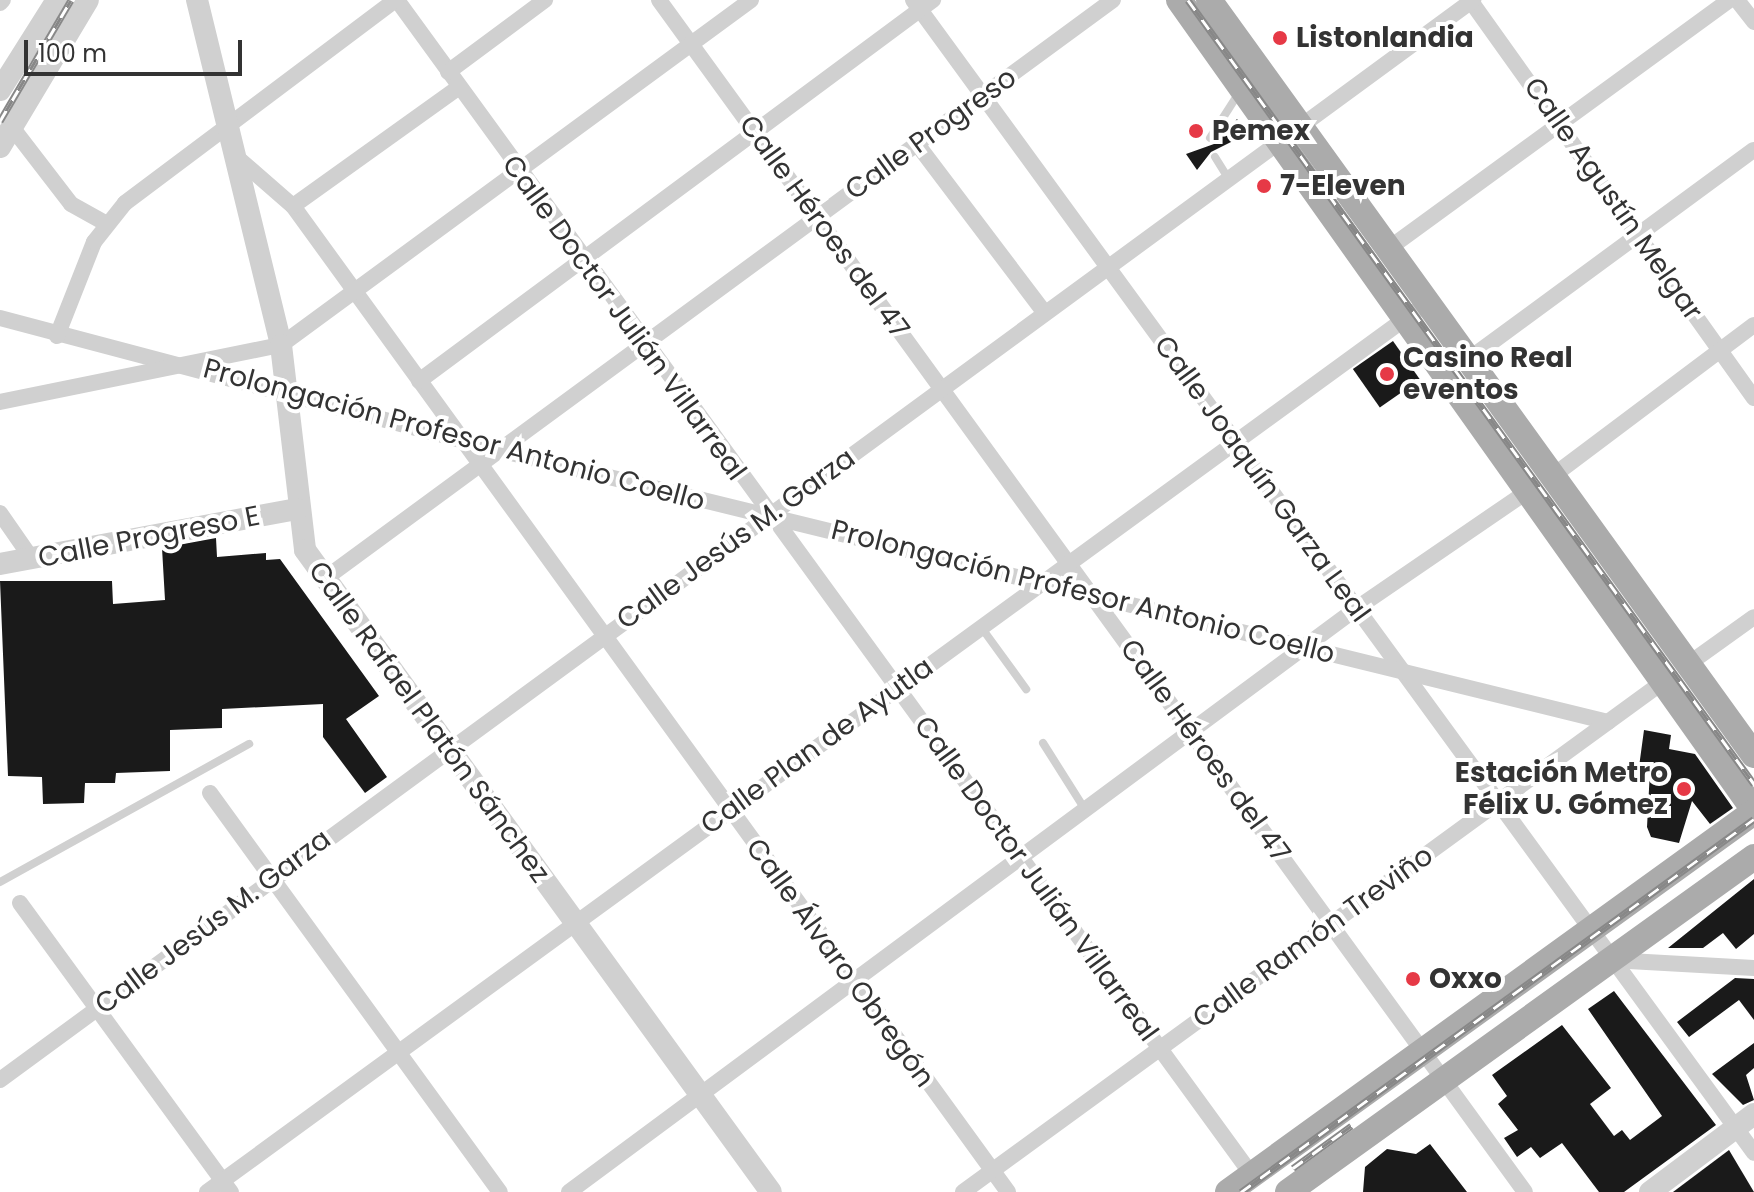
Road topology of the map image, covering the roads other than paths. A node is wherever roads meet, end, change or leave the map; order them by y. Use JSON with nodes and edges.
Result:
{"nodes":[{"id":1,"x":57,"y":0,"type":"edge"},
{"id":2,"x":88,"y":0,"type":"edge"},
{"id":3,"x":197,"y":0,"type":"edge"},
{"id":4,"x":396,"y":0,"type":"edge"},
{"id":5,"x":545,"y":0,"type":"edge"},
{"id":6,"x":659,"y":0,"type":"edge"},
{"id":7,"x":751,"y":0,"type":"edge"},
{"id":8,"x":1113,"y":0,"type":"edge"},
{"id":9,"x":1209,"y":0,"type":"edge"},
{"id":10,"x":1219,"y":0,"type":"edge"},
{"id":11,"x":1730,"y":0,"type":"edge"},
{"id":12,"x":1737,"y":0,"type":"edge"},
{"id":13,"x":1471,"y":1,"type":"edge"},
{"id":14,"x":1176,"y":2,"type":"edge"},
{"id":15,"x":922,"y":3,"type":"edge"},
{"id":16,"x":1754,"y":22,"type":"edge"},
{"id":17,"x":1233,"y":33,"type":"junction"},
{"id":18,"x":691,"y":44,"type":"junction"},
{"id":19,"x":448,"y":72,"type":"junction"},
{"id":20,"x":459,"y":87,"type":"junction"},
{"id":21,"x":1243,"y":87,"type":"junction"},
{"id":22,"x":0,"y":90,"type":"edge"},
{"id":23,"x":983,"y":96,"type":"junction"},
{"id":24,"x":1557,"y":118,"type":"junction"},
{"id":25,"x":231,"y":124,"type":"junction"},
{"id":26,"x":11,"y":126,"type":"junction"},
{"id":27,"x":755,"y":132,"type":"junction"},
{"id":28,"x":1292,"y":137,"type":"junction"},
{"id":29,"x":1210,"y":138,"type":"dead end"},
{"id":30,"x":917,"y":144,"type":"junction"},
{"id":31,"x":0,"y":147,"type":"edge"},
{"id":32,"x":1754,"y":150,"type":"edge"},
{"id":33,"x":1215,"y":157,"type":"dead end"},
{"id":34,"x":240,"y":160,"type":"junction"},
{"id":35,"x":518,"y":171,"type":"junction"},
{"id":36,"x":1229,"y":179,"type":"junction"},
{"id":37,"x":293,"y":206,"type":"junction"},
{"id":38,"x":818,"y":217,"type":"junction"},
{"id":39,"x":105,"y":223,"type":"junction"},
{"id":40,"x":1640,"y":235,"type":"junction"},
{"id":41,"x":1388,"y":249,"type":"junction"},
{"id":42,"x":583,"y":260,"type":"junction"},
{"id":43,"x":1108,"y":268,"type":"junction"},
{"id":44,"x":354,"y":291,"type":"junction"},
{"id":45,"x":1428,"y":302,"type":"junction"},
{"id":46,"x":1045,"y":313,"type":"junction"},
{"id":47,"x":0,"y":318,"type":"edge"},
{"id":48,"x":1406,"y":318,"type":"junction"},
{"id":49,"x":1754,"y":325,"type":"edge"},
{"id":50,"x":57,"y":336,"type":"junction"},
{"id":51,"x":281,"y":345,"type":"junction"},
{"id":52,"x":644,"y":345,"type":"junction"},
{"id":53,"x":1720,"y":351,"type":"junction"},
{"id":54,"x":1469,"y":359,"type":"junction"},
{"id":55,"x":193,"y":366,"type":"junction"},
{"id":56,"x":419,"y":381,"type":"junction"},
{"id":57,"x":941,"y":389,"type":"junction"},
{"id":58,"x":288,"y":395,"type":"junction"},
{"id":59,"x":1754,"y":398,"type":"edge"},
{"id":60,"x":0,"y":402,"type":"edge"},
{"id":61,"x":459,"y":438,"type":"junction"},
{"id":62,"x":1234,"y":442,"type":"junction"},
{"id":63,"x":499,"y":450,"type":"junction"},
{"id":64,"x":479,"y":465,"type":"junction"},
{"id":65,"x":1554,"y":475,"type":"junction"},
{"id":66,"x":1525,"y":493,"type":"junction"},
{"id":67,"x":297,"y":509,"type":"junction"},
{"id":68,"x":0,"y":513,"type":"edge"},
{"id":69,"x":767,"y":516,"type":"junction"},
{"id":70,"x":32,"y":559,"type":"junction"},
{"id":71,"x":1066,"y":563,"type":"junction"},
{"id":72,"x":0,"y":564,"type":"edge"},
{"id":73,"x":1045,"y":579,"type":"junction"},
{"id":74,"x":323,"y":580,"type":"junction"},
{"id":75,"x":1085,"y":589,"type":"junction"},
{"id":76,"x":1357,"y":608,"type":"junction"},
{"id":77,"x":1754,"y":617,"type":"edge"},
{"id":78,"x":981,"y":626,"type":"junction"},
{"id":79,"x":604,"y":635,"type":"junction"},
{"id":80,"x":1309,"y":645,"type":"junction"},
{"id":81,"x":1687,"y":665,"type":"junction"},
{"id":82,"x":1402,"y":671,"type":"junction"},
{"id":83,"x":1663,"y":682,"type":"junction"},
{"id":84,"x":897,"y":687,"type":"junction"},
{"id":85,"x":1026,"y":689,"type":"dead end"},
{"id":86,"x":1608,"y":722,"type":"junction"},
{"id":87,"x":1192,"y":731,"type":"junction"},
{"id":88,"x":1043,"y":743,"type":"dead end"},
{"id":89,"x":249,"y":744,"type":"dead end"},
{"id":90,"x":448,"y":749,"type":"junction"},
{"id":91,"x":1754,"y":755,"type":"edge"},
{"id":92,"x":210,"y":793,"type":"dead end"},
{"id":93,"x":1496,"y":805,"type":"junction"},
{"id":94,"x":729,"y":810,"type":"junction"},
{"id":95,"x":1086,"y":811,"type":"junction"},
{"id":96,"x":1754,"y":811,"type":"edge"},
{"id":97,"x":1754,"y":857,"type":"edge"},
{"id":98,"x":1023,"y":859,"type":"junction"},
{"id":99,"x":271,"y":878,"type":"junction"},
{"id":100,"x":0,"y":882,"type":"edge"},
{"id":101,"x":20,"y":903,"type":"dead end"},
{"id":102,"x":575,"y":923,"type":"junction"},
{"id":103,"x":1333,"y":926,"type":"junction"},
{"id":104,"x":1589,"y":932,"type":"junction"},
{"id":105,"x":1610,"y":960,"type":"junction"},
{"id":106,"x":1754,"y":968,"type":"edge"},
{"id":107,"x":855,"y":983,"type":"junction"},
{"id":108,"x":98,"y":1008,"type":"junction"},
{"id":109,"x":1158,"y":1048,"type":"junction"},
{"id":110,"x":1423,"y":1051,"type":"junction"},
{"id":111,"x":398,"y":1052,"type":"junction"},
{"id":112,"x":0,"y":1080,"type":"edge"},
{"id":113,"x":1444,"y":1080,"type":"junction"},
{"id":114,"x":701,"y":1096,"type":"junction"},
{"id":115,"x":1754,"y":1114,"type":"edge"},
{"id":116,"x":1735,"y":1128,"type":"junction"},
{"id":117,"x":1754,"y":1153,"type":"edge"},
{"id":118,"x":992,"y":1170,"type":"junction"},
{"id":119,"x":1252,"y":1175,"type":"junction"},
{"id":120,"x":227,"y":1186,"type":"edge"},
{"id":121,"x":207,"y":1192,"type":"edge"},
{"id":122,"x":500,"y":1192,"type":"edge"},
{"id":123,"x":569,"y":1192,"type":"edge"},
{"id":124,"x":771,"y":1192,"type":"edge"},
{"id":125,"x":963,"y":1192,"type":"edge"},
{"id":126,"x":1008,"y":1192,"type":"edge"},
{"id":127,"x":1228,"y":1192,"type":"edge"},
{"id":128,"x":1288,"y":1192,"type":"edge"},
{"id":129,"x":1525,"y":1192,"type":"edge"},
{"id":130,"x":1650,"y":1192,"type":"edge"}],
"edges":[{"from":1,"to":22,"type":"street"},
{"from":2,"to":26,"type":"street"},
{"from":3,"to":25,"type":"street","name":"Calle Rafael Platón Sánchez"},
{"from":4,"to":19,"type":"street","name":"Calle Doctor Julián Villarreal"},
{"from":4,"to":25,"type":"street"},
{"from":5,"to":19,"type":"street"},
{"from":6,"to":18,"type":"street","name":"Calle Héroes del 47"},
{"from":7,"to":18,"type":"street"},
{"from":8,"to":23,"type":"street","name":"Calle Progreso"},
{"from":9,"to":17,"type":"main road"},
{"from":10,"to":17,"type":"street"},
{"from":11,"to":24,"type":"street"},
{"from":12,"to":16,"type":"street"},
{"from":13,"to":24,"type":"street","name":"Calle Agustín Melgar"},
{"from":13,"to":28,"type":"street","name":"Calle Jesús M. Garza"},
{"from":14,"to":21,"type":"main road"},
{"from":15,"to":23,"type":"street","name":"Calle Joaquín Garza Leal"},
{"from":15,"to":27,"type":"street"},
{"from":17,"to":28,"type":"main road"},
{"from":18,"to":27,"type":"street","name":"Calle Héroes del 47"},
{"from":18,"to":35,"type":"street"},
{"from":19,"to":20,"type":"street","name":"Calle Doctor Julián Villarreal"},
{"from":20,"to":35,"type":"street","name":"Calle Doctor Julián Villarreal"},
{"from":20,"to":37,"type":"street"},
{"from":21,"to":28,"type":"main road"},
{"from":21,"to":29,"type":"lane"},
{"from":23,"to":30,"type":"street","name":"Calle Progreso"},
{"from":23,"to":43,"type":"street","name":"Calle Joaquín Garza Leal"},
{"from":24,"to":40,"type":"street","name":"Calle Agustín Melgar"},
{"from":24,"to":41,"type":"street"},
{"from":25,"to":34,"type":"street","name":"Calle Rafael Platón Sánchez"},
{"from":25,"to":39,"type":"street"},
{"from":26,"to":31,"type":"street"},
{"from":26,"to":39,"type":"street"},
{"from":27,"to":38,"type":"street","name":"Calle Héroes del 47"},
{"from":27,"to":42,"type":"street"},
{"from":28,"to":36,"type":"street","name":"Calle Jesús M. Garza"},
{"from":28,"to":41,"type":"main road"},
{"from":28,"to":48,"type":"main road"},
{"from":30,"to":38,"type":"street","name":"Calle Progreso"},
{"from":30,"to":46,"type":"street"},
{"from":32,"to":40,"type":"street"},
{"from":33,"to":36,"type":"lane"},
{"from":34,"to":37,"type":"street","name":"Calle Álvaro Obregón"},
{"from":34,"to":51,"type":"street","name":"Calle Rafael Platón Sánchez"},
{"from":35,"to":42,"type":"street","name":"Calle Doctor Julián Villarreal"},
{"from":35,"to":44,"type":"street"},
{"from":36,"to":43,"type":"street","name":"Calle Jesús M. Garza"},
{"from":37,"to":44,"type":"street","name":"Calle Álvaro Obregón"},
{"from":38,"to":52,"type":"street","name":"Calle Progreso"},
{"from":38,"to":57,"type":"street","name":"Calle Héroes del 47"},
{"from":39,"to":50,"type":"street"},
{"from":40,"to":53,"type":"street","name":"Calle Agustín Melgar"},
{"from":40,"to":54,"type":"street"},
{"from":41,"to":45,"type":"main road"},
{"from":42,"to":52,"type":"street","name":"Calle Doctor Julián Villarreal"},
{"from":42,"to":56,"type":"street"},
{"from":43,"to":46,"type":"street","name":"Calle Jesús M. Garza"},
{"from":43,"to":62,"type":"street","name":"Calle Joaquín Garza Leal"},
{"from":44,"to":51,"type":"street"},
{"from":44,"to":56,"type":"street","name":"Calle Álvaro Obregón"},
{"from":45,"to":48,"type":"street","name":"Calle Plan de Ayutla"},
{"from":45,"to":54,"type":"main road"},
{"from":46,"to":57,"type":"street","name":"Calle Jesús M. Garza"},
{"from":47,"to":50,"type":"street","name":"Prolongación Profesor Antonio Coello"},
{"from":48,"to":62,"type":"street","name":"Calle Plan de Ayutla"},
{"from":48,"to":66,"type":"main road"},
{"from":49,"to":53,"type":"street"},
{"from":50,"to":55,"type":"street","name":"Prolongación Profesor Antonio Coello"},
{"from":51,"to":55,"type":"street"},
{"from":51,"to":58,"type":"street","name":"Calle Rafael Platón Sánchez"},
{"from":52,"to":63,"type":"street","name":"Calle Progreso"},
{"from":52,"to":69,"type":"street","name":"Calle Doctor Julián Villarreal"},
{"from":53,"to":59,"type":"street","name":"Calle Agustín Melgar"},
{"from":53,"to":65,"type":"street"},
{"from":54,"to":65,"type":"main road"},
{"from":55,"to":58,"type":"street","name":"Prolongación Profesor Antonio Coello"},
{"from":55,"to":60,"type":"street"},
{"from":56,"to":61,"type":"street","name":"Calle Álvaro Obregón"},
{"from":57,"to":69,"type":"street","name":"Calle Jesús M. Garza"},
{"from":57,"to":71,"type":"street","name":"Calle Héroes del 47"},
{"from":58,"to":61,"type":"street","name":"Prolongación Profesor Antonio Coello"},
{"from":58,"to":67,"type":"street","name":"Calle Rafael Platón Sánchez"},
{"from":61,"to":63,"type":"street","name":"Prolongación Profesor Antonio Coello"},
{"from":61,"to":64,"type":"street","name":"Calle Álvaro Obregón"},
{"from":62,"to":71,"type":"street","name":"Calle Plan de Ayutla"},
{"from":62,"to":76,"type":"street","name":"Calle Joaquín Garza Leal"},
{"from":63,"to":64,"type":"street","name":"Calle Progreso"},
{"from":63,"to":69,"type":"street","name":"Prolongación Profesor Antonio Coello"},
{"from":64,"to":74,"type":"street","name":"Calle Progreso"},
{"from":64,"to":79,"type":"street","name":"Calle Álvaro Obregón"},
{"from":65,"to":81,"type":"main road"},
{"from":66,"to":76,"type":"street"},
{"from":66,"to":83,"type":"main road"},
{"from":67,"to":70,"type":"street","name":"Calle Progreso E"},
{"from":67,"to":74,"type":"street","name":"Calle Rafael Platón Sánchez"},
{"from":68,"to":70,"type":"street"},
{"from":69,"to":73,"type":"street","name":"Prolongación Profesor Antonio Coello"},
{"from":69,"to":79,"type":"street","name":"Calle Jesús M. Garza"},
{"from":69,"to":84,"type":"street","name":"Calle Doctor Julián Villarreal"},
{"from":70,"to":72,"type":"street","name":"Calle Progreso E"},
{"from":71,"to":73,"type":"street","name":"Calle Plan de Ayutla"},
{"from":71,"to":75,"type":"street","name":"Calle Héroes del 47"},
{"from":73,"to":75,"type":"street","name":"Prolongación Profesor Antonio Coello"},
{"from":73,"to":78,"type":"street","name":"Calle Plan de Ayutla"},
{"from":74,"to":90,"type":"street","name":"Calle Rafael Platón Sánchez"},
{"from":75,"to":80,"type":"street","name":"Prolongación Profesor Antonio Coello"},
{"from":75,"to":87,"type":"street","name":"Calle Héroes del 47"},
{"from":76,"to":80,"type":"street"},
{"from":76,"to":82,"type":"street","name":"Calle Joaquín Garza Leal"},
{"from":77,"to":81,"type":"street"},
{"from":78,"to":84,"type":"street","name":"Calle Plan de Ayutla"},
{"from":78,"to":85,"type":"lane"},
{"from":79,"to":90,"type":"street","name":"Calle Jesús M. Garza"},
{"from":79,"to":94,"type":"street","name":"Calle Álvaro Obregón"},
{"from":80,"to":82,"type":"street","name":"Prolongación Profesor Antonio Coello"},
{"from":80,"to":87,"type":"street"},
{"from":81,"to":91,"type":"main road"},
{"from":82,"to":86,"type":"street","name":"Prolongación Profesor Antonio Coello"},
{"from":82,"to":93,"type":"street","name":"Calle Joaquín Garza Leal"},
{"from":83,"to":86,"type":"street","name":"Calle Ramón Treviño"},
{"from":83,"to":96,"type":"main road"},
{"from":84,"to":94,"type":"street","name":"Calle Plan de Ayutla"},
{"from":84,"to":98,"type":"street","name":"Calle Doctor Julián Villarreal"},
{"from":86,"to":93,"type":"street","name":"Calle Ramón Treviño"},
{"from":87,"to":95,"type":"street"},
{"from":87,"to":103,"type":"street","name":"Calle Héroes del 47"},
{"from":88,"to":95,"type":"lane"},
{"from":89,"to":100,"type":"lane"},
{"from":90,"to":99,"type":"street","name":"Calle Jesús M. Garza"},
{"from":90,"to":102,"type":"street","name":"Calle Rafael Platón Sánchez"},
{"from":92,"to":99,"type":"street"},
{"from":93,"to":103,"type":"street","name":"Calle Ramón Treviño"},
{"from":93,"to":104,"type":"street","name":"Calle Joaquín Garza Leal"},
{"from":94,"to":102,"type":"street","name":"Calle Plan de Ayutla"},
{"from":94,"to":107,"type":"street","name":"Calle Álvaro Obregón"},
{"from":95,"to":98,"type":"street"},
{"from":96,"to":104,"type":"main road"},
{"from":97,"to":105,"type":"main road"},
{"from":98,"to":107,"type":"street"},
{"from":98,"to":109,"type":"street","name":"Calle Doctor Julián Villarreal"},
{"from":99,"to":108,"type":"street","name":"Calle Jesús M. Garza"},
{"from":99,"to":111,"type":"street"},
{"from":101,"to":108,"type":"street"},
{"from":102,"to":111,"type":"street","name":"Calle Plan de Ayutla"},
{"from":102,"to":114,"type":"street","name":"Calle Rafael Platón Sánchez"},
{"from":103,"to":109,"type":"street","name":"Calle Ramón Treviño"},
{"from":103,"to":110,"type":"street","name":"Calle Héroes del 47"},
{"from":104,"to":105,"type":"street","name":"Calle Joaquín Garza Leal"},
{"from":104,"to":110,"type":"main road"},
{"from":105,"to":106,"type":"street"},
{"from":105,"to":113,"type":"main road"},
{"from":105,"to":116,"type":"street","name":"Calle Joaquín Garza Leal"},
{"from":107,"to":114,"type":"street"},
{"from":107,"to":118,"type":"street","name":"Calle Álvaro Obregón"},
{"from":108,"to":112,"type":"street","name":"Calle Jesús M. Garza"},
{"from":108,"to":120,"type":"street"},
{"from":109,"to":118,"type":"street","name":"Calle Ramón Treviño"},
{"from":109,"to":119,"type":"street","name":"Calle Doctor Julián Villarreal"},
{"from":110,"to":113,"type":"street","name":"Calle Héroes del 47"},
{"from":110,"to":119,"type":"main road"},
{"from":111,"to":120,"type":"street","name":"Calle Plan de Ayutla"},
{"from":111,"to":122,"type":"street"},
{"from":113,"to":128,"type":"main road"},
{"from":113,"to":129,"type":"street","name":"Calle Héroes del 47"},
{"from":114,"to":123,"type":"street"},
{"from":114,"to":124,"type":"street","name":"Calle Rafael Platón Sánchez"},
{"from":115,"to":116,"type":"street"},
{"from":116,"to":117,"type":"street","name":"Calle Joaquín Garza Leal"},
{"from":116,"to":130,"type":"street"},
{"from":118,"to":125,"type":"street","name":"Calle Ramón Treviño"},
{"from":118,"to":126,"type":"street","name":"Calle Álvaro Obregón"},
{"from":119,"to":127,"type":"main road"},
{"from":120,"to":121,"type":"street","name":"Calle Plan de Ayutla"}]}
